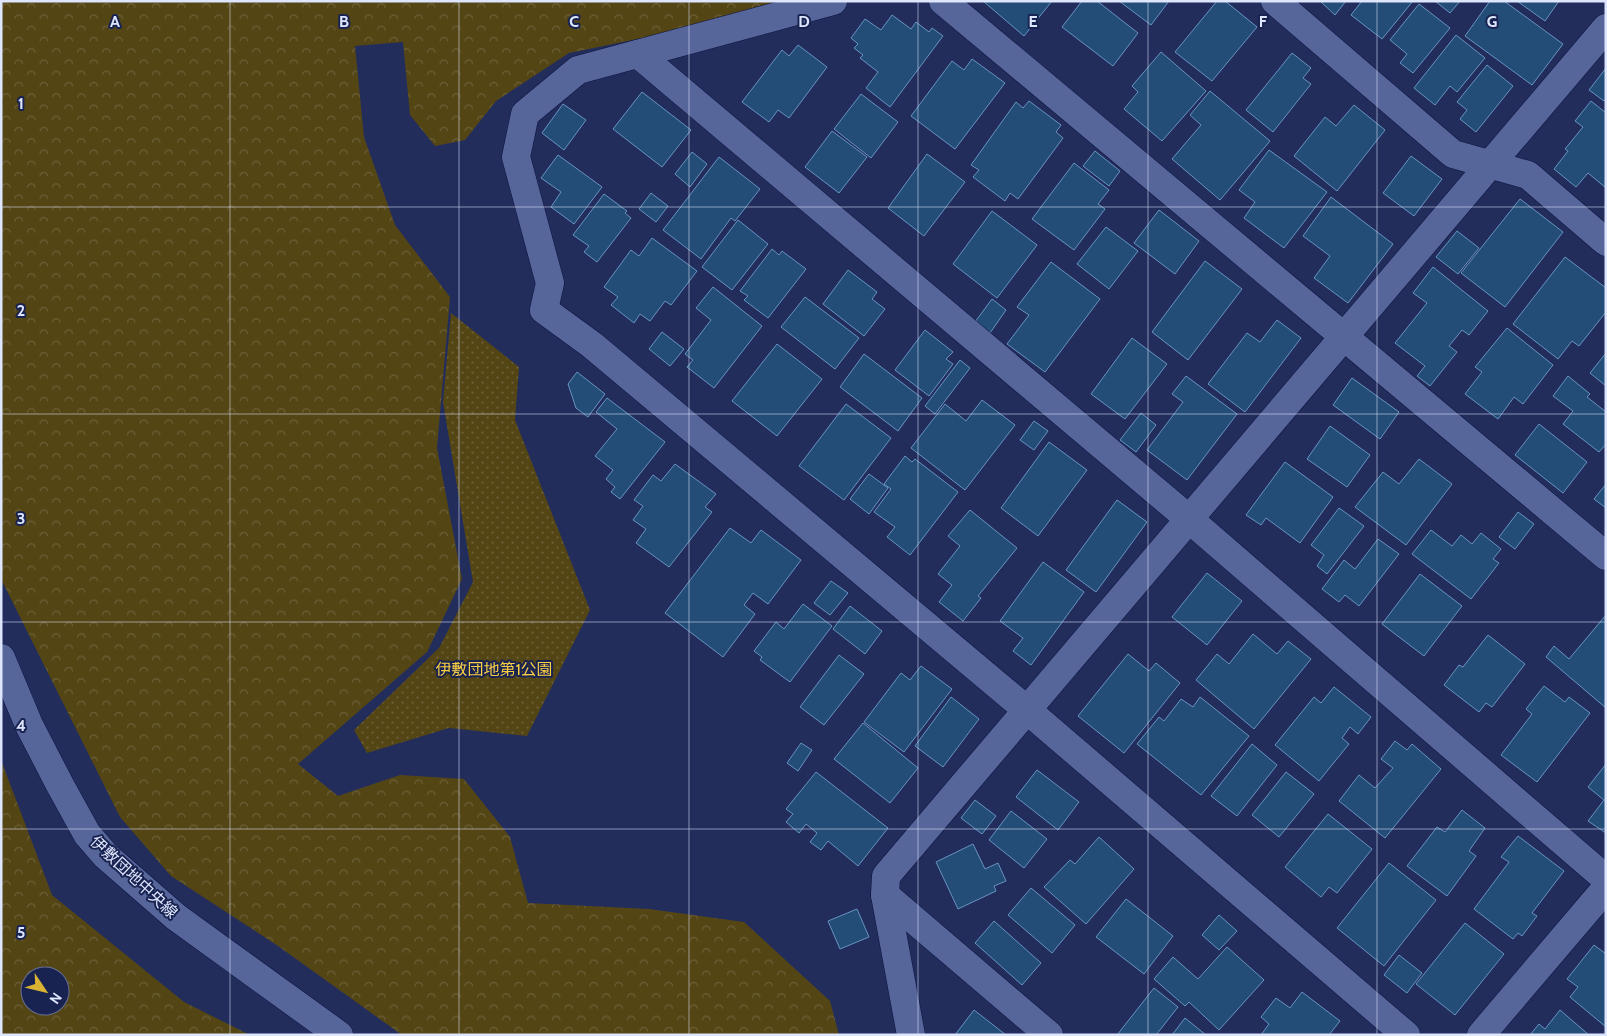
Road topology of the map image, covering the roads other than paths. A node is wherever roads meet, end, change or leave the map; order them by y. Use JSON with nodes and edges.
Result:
{"nodes":[{"id":1,"x":833,"y":1,"type":"edge"},
{"id":2,"x":943,"y":1,"type":"edge"},
{"id":3,"x":1275,"y":1,"type":"edge"},
{"id":4,"x":1606,"y":28,"type":"edge"},
{"id":5,"x":638,"y":54,"type":"junction"},
{"id":6,"x":1490,"y":164,"type":"junction"},
{"id":7,"x":1606,"y":242,"type":"edge"},
{"id":8,"x":1344,"y":335,"type":"junction"},
{"id":9,"x":1189,"y":519,"type":"junction"},
{"id":10,"x":1606,"y":556,"type":"edge"},
{"id":11,"x":1,"y":658,"type":"edge"},
{"id":12,"x":1027,"y":710,"type":"junction"},
{"id":13,"x":1606,"y":879,"type":"edge"},
{"id":14,"x":1606,"y":888,"type":"edge"},
{"id":15,"x":885,"y":895,"type":"junction"},
{"id":16,"x":339,"y":1035,"type":"edge"},
{"id":17,"x":911,"y":1035,"type":"edge"},
{"id":18,"x":1049,"y":1035,"type":"edge"},
{"id":19,"x":1406,"y":1035,"type":"edge"},
{"id":20,"x":1481,"y":1035,"type":"edge"}],
"edges":[{"from":1,"to":5,"type":"street"},
{"from":2,"to":8,"type":"street"},
{"from":3,"to":6,"type":"street"},
{"from":4,"to":6,"type":"street"},
{"from":5,"to":9,"type":"street"},
{"from":5,"to":12,"type":"street"},
{"from":6,"to":7,"type":"street"},
{"from":6,"to":8,"type":"street"},
{"from":8,"to":9,"type":"street"},
{"from":8,"to":10,"type":"street"},
{"from":9,"to":12,"type":"street"},
{"from":9,"to":13,"type":"street"},
{"from":11,"to":16,"type":"street","name":"伊敷団地中央線"},
{"from":12,"to":15,"type":"street"},
{"from":12,"to":19,"type":"street"},
{"from":14,"to":20,"type":"street"},
{"from":15,"to":17,"type":"street"},
{"from":15,"to":18,"type":"street"}]}
